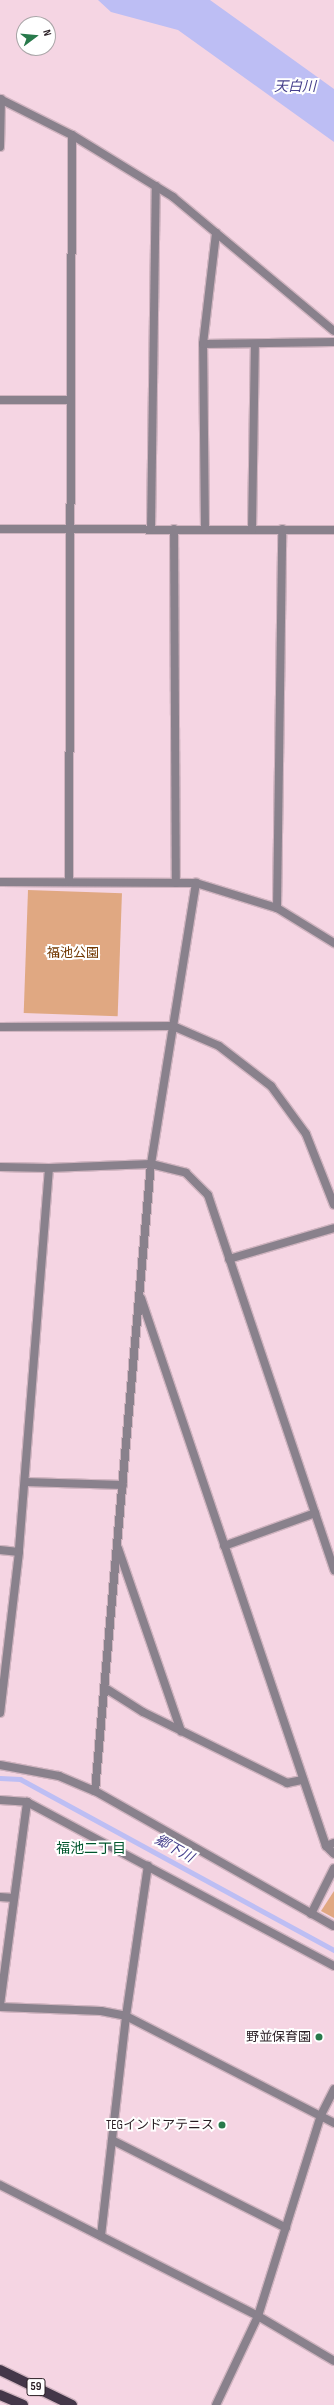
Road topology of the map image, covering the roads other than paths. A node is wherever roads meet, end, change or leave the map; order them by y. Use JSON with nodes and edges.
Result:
{"nodes":[{"id":1,"x":0,"y":99,"type":"edge"},
{"id":2,"x":72,"y":135,"type":"junction"},
{"id":3,"x":0,"y":147,"type":"edge"},
{"id":4,"x":156,"y":186,"type":"junction"},
{"id":5,"x":216,"y":233,"type":"junction"},
{"id":6,"x":334,"y":331,"type":"edge"},
{"id":7,"x":334,"y":342,"type":"edge"},
{"id":8,"x":203,"y":344,"type":"junction"},
{"id":9,"x":255,"y":344,"type":"junction"},
{"id":10,"x":0,"y":400,"type":"edge"},
{"id":11,"x":71,"y":400,"type":"junction"},
{"id":12,"x":0,"y":529,"type":"edge"},
{"id":13,"x":70,"y":529,"type":"junction"},
{"id":14,"x":151,"y":529,"type":"junction"},
{"id":15,"x":174,"y":529,"type":"junction"},
{"id":16,"x":205,"y":529,"type":"junction"},
{"id":17,"x":252,"y":530,"type":"junction"},
{"id":18,"x":282,"y":530,"type":"junction"},
{"id":19,"x":334,"y":530,"type":"edge"},
{"id":20,"x":0,"y":882,"type":"edge"},
{"id":21,"x":69,"y":882,"type":"junction"},
{"id":22,"x":176,"y":883,"type":"junction"},
{"id":23,"x":196,"y":883,"type":"junction"},
{"id":24,"x":277,"y":908,"type":"junction"},
{"id":25,"x":334,"y":943,"type":"edge"},
{"id":26,"x":173,"y":1026,"type":"junction"},
{"id":27,"x":0,"y":1027,"type":"edge"},
{"id":28,"x":151,"y":1164,"type":"junction"},
{"id":29,"x":0,"y":1167,"type":"edge"},
{"id":30,"x":49,"y":1168,"type":"junction"},
{"id":31,"x":334,"y":1205,"type":"edge"},
{"id":32,"x":334,"y":1228,"type":"edge"},
{"id":33,"x":229,"y":1259,"type":"junction"},
{"id":34,"x":140,"y":1294,"type":"junction"},
{"id":35,"x":25,"y":1482,"type":"junction"},
{"id":36,"x":123,"y":1485,"type":"junction"},
{"id":37,"x":315,"y":1513,"type":"junction"},
{"id":38,"x":118,"y":1546,"type":"junction"},
{"id":39,"x":224,"y":1546,"type":"junction"},
{"id":40,"x":0,"y":1550,"type":"edge"},
{"id":41,"x":19,"y":1552,"type":"junction"},
{"id":42,"x":334,"y":1570,"type":"edge"},
{"id":43,"x":105,"y":1688,"type":"junction"},
{"id":44,"x":0,"y":1713,"type":"edge"},
{"id":45,"x":181,"y":1731,"type":"junction"},
{"id":46,"x":0,"y":1765,"type":"edge"},
{"id":47,"x":304,"y":1780,"type":"junction"},
{"id":48,"x":95,"y":1791,"type":"junction"},
{"id":49,"x":0,"y":1800,"type":"edge"},
{"id":50,"x":27,"y":1802,"type":"junction"},
{"id":51,"x":334,"y":1843,"type":"edge"},
{"id":52,"x":326,"y":1846,"type":"junction"},
{"id":53,"x":334,"y":1854,"type":"edge"},
{"id":54,"x":148,"y":1866,"type":"junction"},
{"id":55,"x":334,"y":1868,"type":"edge"},
{"id":56,"x":0,"y":1897,"type":"edge"},
{"id":57,"x":14,"y":1898,"type":"junction"},
{"id":58,"x":311,"y":1914,"type":"junction"},
{"id":59,"x":334,"y":1926,"type":"edge"},
{"id":60,"x":334,"y":1966,"type":"edge"},
{"id":61,"x":0,"y":2006,"type":"edge"},
{"id":62,"x":126,"y":2016,"type":"junction"},
{"id":63,"x":334,"y":2089,"type":"edge"},
{"id":64,"x":321,"y":2115,"type":"junction"},
{"id":65,"x":334,"y":2123,"type":"edge"},
{"id":66,"x":112,"y":2140,"type":"junction"},
{"id":67,"x":0,"y":2185,"type":"edge"},
{"id":68,"x":286,"y":2228,"type":"junction"},
{"id":69,"x":101,"y":2236,"type":"junction"},
{"id":70,"x":258,"y":2316,"type":"junction"},
{"id":71,"x":334,"y":2361,"type":"edge"},
{"id":72,"x":0,"y":2370,"type":"edge"},
{"id":73,"x":0,"y":2395,"type":"edge"},
{"id":74,"x":23,"y":2405,"type":"edge"},
{"id":75,"x":72,"y":2405,"type":"edge"},
{"id":76,"x":216,"y":2405,"type":"edge"}],
"edges":[{"from":1,"to":2,"type":"street"},
{"from":1,"to":3,"type":"street"},
{"from":2,"to":4,"type":"street"},
{"from":2,"to":11,"type":"street"},
{"from":4,"to":5,"type":"street"},
{"from":4,"to":14,"type":"street"},
{"from":5,"to":6,"type":"street"},
{"from":5,"to":8,"type":"street"},
{"from":7,"to":9,"type":"street"},
{"from":8,"to":9,"type":"street"},
{"from":8,"to":16,"type":"street"},
{"from":9,"to":17,"type":"street"},
{"from":10,"to":11,"type":"street"},
{"from":11,"to":13,"type":"street"},
{"from":12,"to":13,"type":"street"},
{"from":13,"to":14,"type":"street"},
{"from":13,"to":21,"type":"street"},
{"from":14,"to":15,"type":"street"},
{"from":15,"to":16,"type":"street"},
{"from":15,"to":22,"type":"street"},
{"from":16,"to":17,"type":"street"},
{"from":17,"to":18,"type":"street"},
{"from":18,"to":19,"type":"street"},
{"from":18,"to":24,"type":"street"},
{"from":20,"to":21,"type":"street"},
{"from":21,"to":22,"type":"street"},
{"from":22,"to":23,"type":"street"},
{"from":23,"to":24,"type":"street"},
{"from":23,"to":26,"type":"street"},
{"from":24,"to":25,"type":"street"},
{"from":26,"to":27,"type":"street"},
{"from":26,"to":28,"type":"street"},
{"from":26,"to":31,"type":"street"},
{"from":28,"to":30,"type":"street"},
{"from":28,"to":33,"type":"street"},
{"from":28,"to":34,"type":"street"},
{"from":29,"to":30,"type":"street"},
{"from":30,"to":35,"type":"street"},
{"from":32,"to":33,"type":"street"},
{"from":33,"to":37,"type":"street"},
{"from":34,"to":36,"type":"street"},
{"from":34,"to":39,"type":"street"},
{"from":35,"to":36,"type":"street"},
{"from":35,"to":41,"type":"street"},
{"from":36,"to":38,"type":"street"},
{"from":37,"to":39,"type":"street"},
{"from":37,"to":42,"type":"street"},
{"from":38,"to":43,"type":"street"},
{"from":38,"to":45,"type":"street"},
{"from":39,"to":47,"type":"street"},
{"from":40,"to":41,"type":"street"},
{"from":41,"to":44,"type":"street"},
{"from":43,"to":45,"type":"street"},
{"from":43,"to":48,"type":"street"},
{"from":45,"to":47,"type":"street"},
{"from":46,"to":48,"type":"street"},
{"from":47,"to":52,"type":"street"},
{"from":48,"to":58,"type":"street"},
{"from":49,"to":50,"type":"street"},
{"from":50,"to":54,"type":"street"},
{"from":50,"to":57,"type":"street"},
{"from":51,"to":52,"type":"street"},
{"from":52,"to":53,"type":"street"},
{"from":54,"to":60,"type":"street"},
{"from":54,"to":62,"type":"street"},
{"from":55,"to":58,"type":"street"},
{"from":56,"to":57,"type":"street"},
{"from":57,"to":61,"type":"street"},
{"from":58,"to":59,"type":"street"},
{"from":61,"to":62,"type":"street"},
{"from":62,"to":64,"type":"street"},
{"from":62,"to":66,"type":"street"},
{"from":63,"to":64,"type":"street"},
{"from":64,"to":65,"type":"street"},
{"from":64,"to":68,"type":"street"},
{"from":66,"to":68,"type":"street"},
{"from":66,"to":69,"type":"street"},
{"from":67,"to":69,"type":"street"},
{"from":68,"to":70,"type":"street"},
{"from":69,"to":70,"type":"street"},
{"from":70,"to":71,"type":"street"},
{"from":70,"to":76,"type":"street"},
{"from":72,"to":75,"type":"main road","number":"59"},
{"from":73,"to":74,"type":"main road","number":"59"}]}
